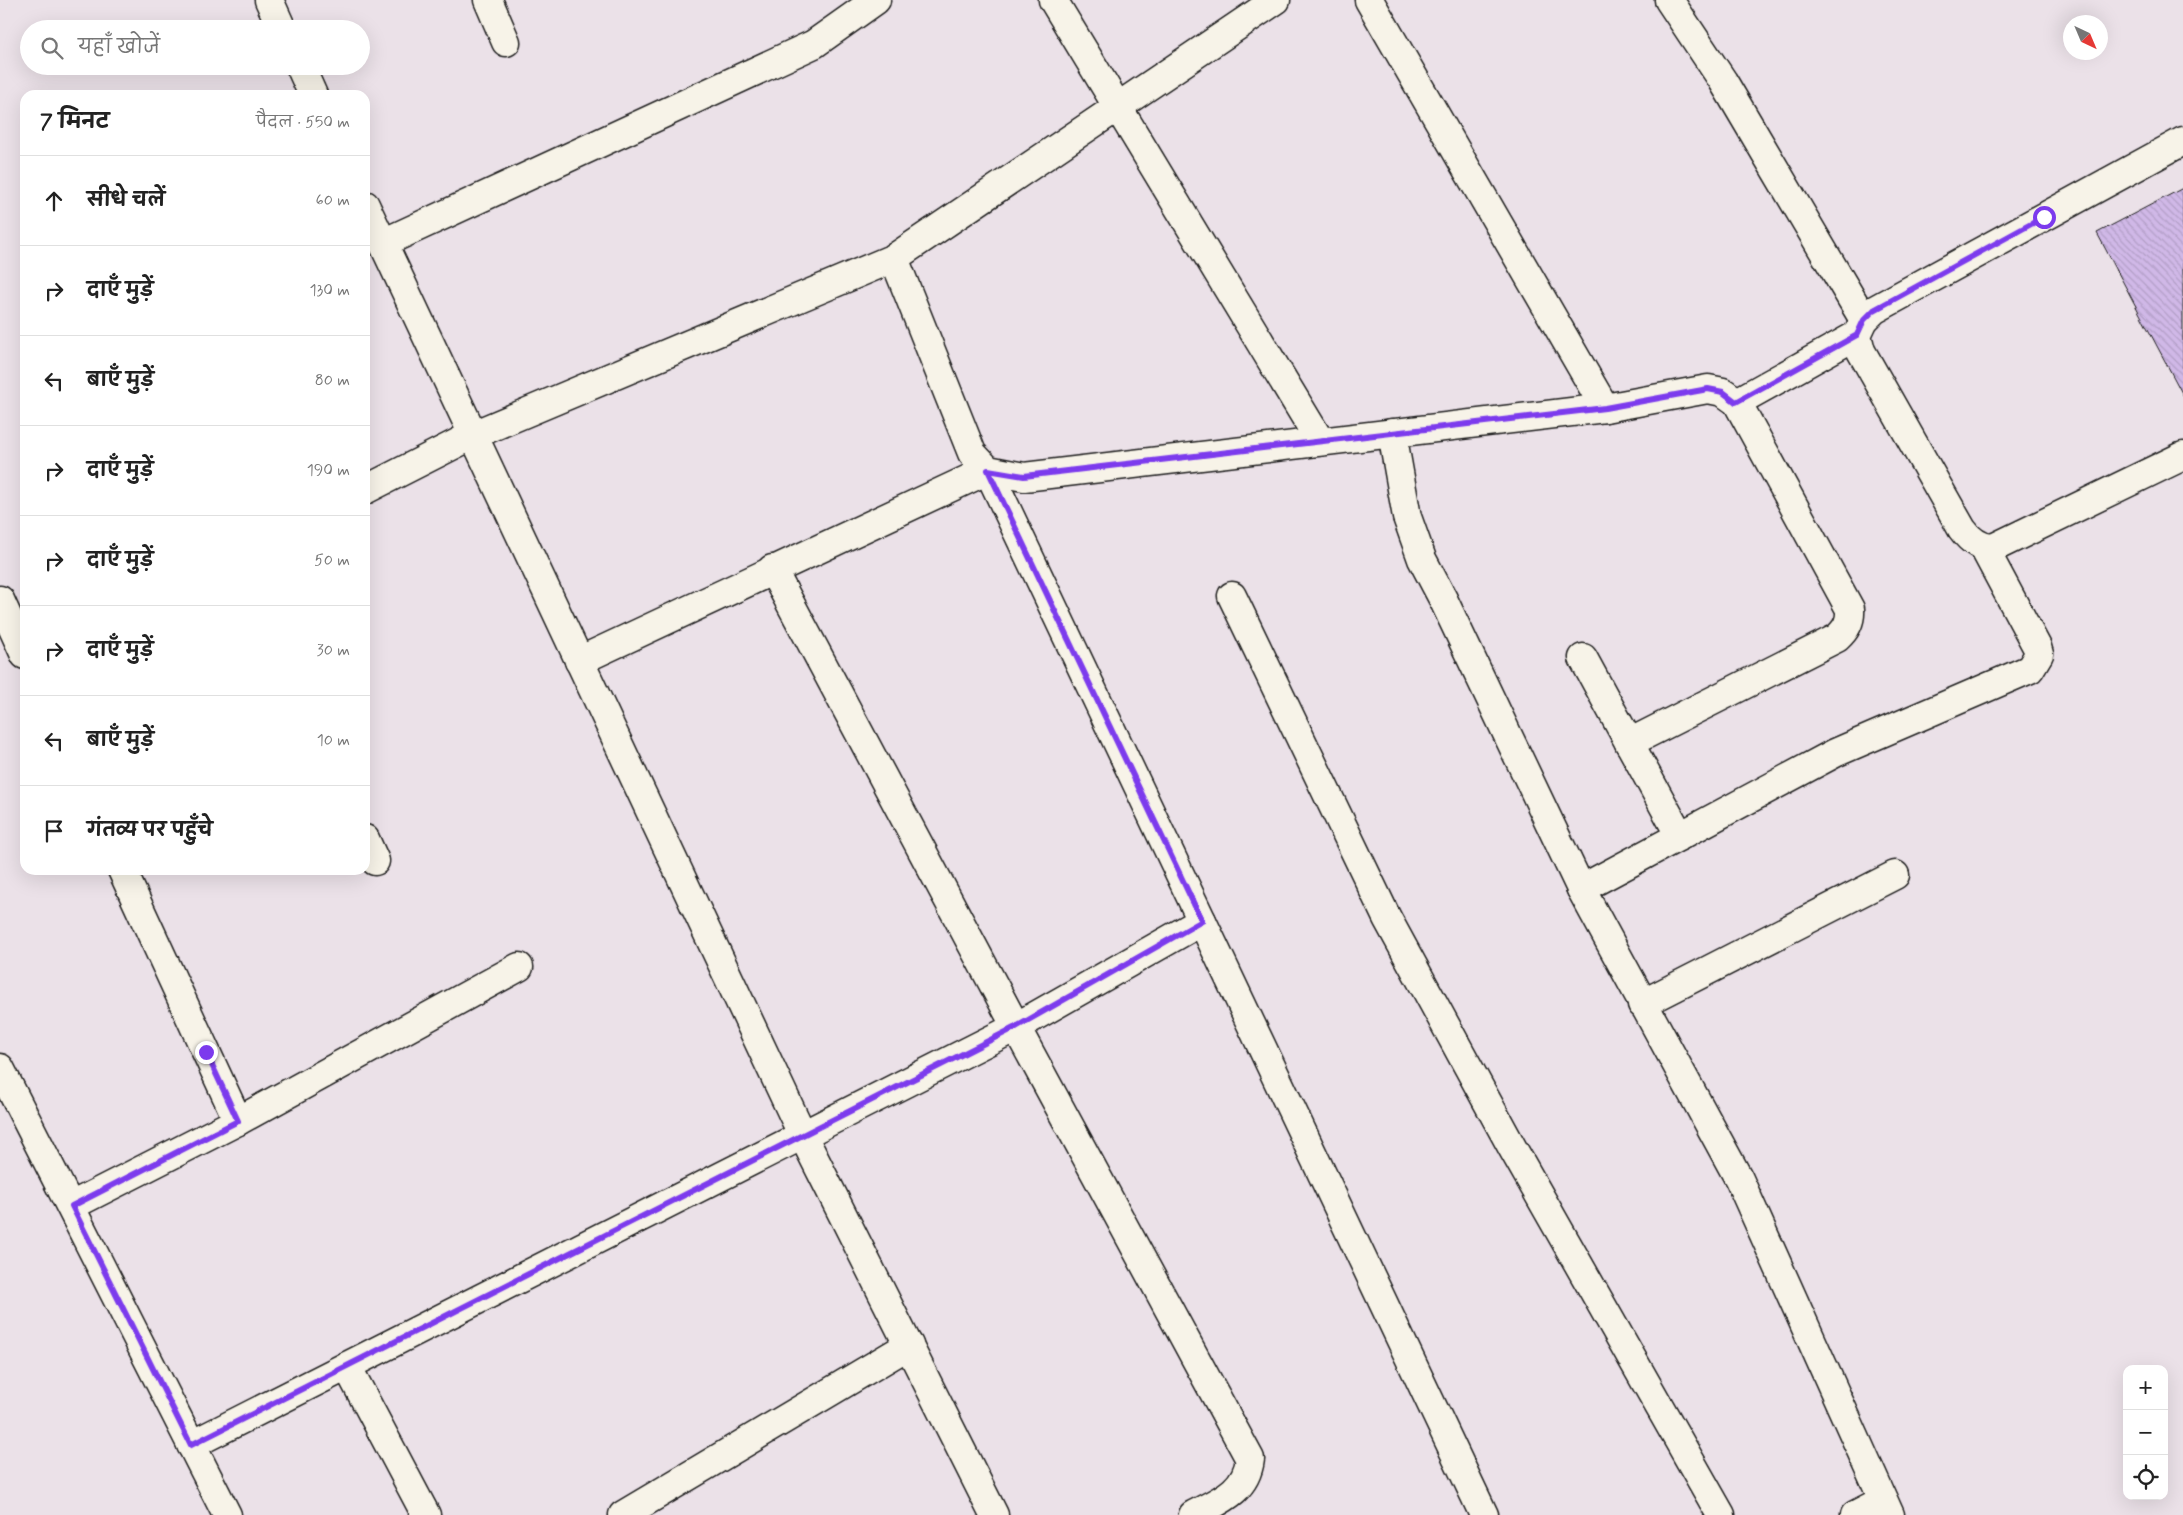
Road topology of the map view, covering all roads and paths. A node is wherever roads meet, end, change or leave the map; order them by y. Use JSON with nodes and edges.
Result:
{"nodes":[{"id":1,"x":269,"y":0,"type":"edge"},
{"id":2,"x":488,"y":0,"type":"edge"},
{"id":3,"x":876,"y":0,"type":"edge"},
{"id":4,"x":1053,"y":0,"type":"edge"},
{"id":5,"x":1276,"y":0,"type":"edge"},
{"id":6,"x":1369,"y":0,"type":"edge"},
{"id":7,"x":1669,"y":0,"type":"edge"},
{"id":8,"x":278,"y":20,"type":"edge"},
{"id":9,"x":506,"y":42,"type":"dead end"},
{"id":10,"x":304,"y":75,"type":"edge"},
{"id":11,"x":311,"y":90,"type":"edge"},
{"id":12,"x":1118,"y":107,"type":"junction"},
{"id":13,"x":2183,"y":142,"type":"edge"},
{"id":14,"x":370,"y":215,"type":"edge"},
{"id":15,"x":383,"y":242,"type":"junction"},
{"id":16,"x":894,"y":258,"type":"junction"},
{"id":17,"x":1860,"y":327,"type":"junction"},
{"id":18,"x":1736,"y":402,"type":"junction"},
{"id":19,"x":1605,"y":408,"type":"junction"},
{"id":20,"x":1392,"y":433,"type":"junction"},
{"id":21,"x":473,"y":435,"type":"junction"},
{"id":22,"x":1320,"y":441,"type":"junction"},
{"id":23,"x":2183,"y":456,"type":"edge"},
{"id":24,"x":988,"y":470,"type":"junction"},
{"id":25,"x":370,"y":487,"type":"edge"},
{"id":26,"x":1984,"y":548,"type":"junction"},
{"id":27,"x":772,"y":569,"type":"junction"},
{"id":28,"x":1232,"y":596,"type":"dead end"},
{"id":29,"x":0,"y":600,"type":"edge"},
{"id":30,"x":20,"y":642,"type":"edge"},
{"id":31,"x":1583,"y":658,"type":"dead end"},
{"id":32,"x":579,"y":661,"type":"junction"},
{"id":33,"x":1629,"y":743,"type":"junction"},
{"id":34,"x":1680,"y":836,"type":"junction"},
{"id":35,"x":124,"y":875,"type":"edge"},
{"id":36,"x":1895,"y":875,"type":"dead end"},
{"id":37,"x":1581,"y":889,"type":"junction"},
{"id":38,"x":1202,"y":921,"type":"junction"},
{"id":39,"x":519,"y":966,"type":"dead end"},
{"id":40,"x":1642,"y":1004,"type":"junction"},
{"id":41,"x":1016,"y":1027,"type":"junction"},
{"id":42,"x":0,"y":1068,"type":"edge"},
{"id":43,"x":238,"y":1121,"type":"junction"},
{"id":44,"x":803,"y":1136,"type":"junction"},
{"id":45,"x":72,"y":1206,"type":"junction"},
{"id":46,"x":909,"y":1345,"type":"junction"},
{"id":47,"x":347,"y":1366,"type":"junction"},
{"id":48,"x":191,"y":1445,"type":"junction"},
{"id":49,"x":1886,"y":1508,"type":"edge"},
{"id":50,"x":227,"y":1515,"type":"edge"},
{"id":51,"x":426,"y":1515,"type":"edge"},
{"id":52,"x":623,"y":1515,"type":"edge"},
{"id":53,"x":994,"y":1515,"type":"edge"},
{"id":54,"x":1193,"y":1515,"type":"edge"},
{"id":55,"x":1484,"y":1515,"type":"edge"},
{"id":56,"x":1721,"y":1515,"type":"edge"},
{"id":57,"x":1855,"y":1515,"type":"edge"}],
"edges":[{"from":1,"to":8,"type":"street"},
{"from":2,"to":9,"type":"street"},
{"from":3,"to":15,"type":"street"},
{"from":4,"to":12,"type":"street"},
{"from":5,"to":12,"type":"street"},
{"from":6,"to":19,"type":"street"},
{"from":7,"to":17,"type":"street"},
{"from":10,"to":11,"type":"street"},
{"from":12,"to":16,"type":"street"},
{"from":12,"to":22,"type":"street"},
{"from":13,"to":17,"type":"street"},
{"from":14,"to":15,"type":"street"},
{"from":15,"to":21,"type":"street"},
{"from":16,"to":21,"type":"street"},
{"from":16,"to":24,"type":"street"},
{"from":17,"to":18,"type":"street"},
{"from":17,"to":26,"type":"street"},
{"from":18,"to":19,"type":"street"},
{"from":18,"to":33,"type":"street"},
{"from":19,"to":20,"type":"street"},
{"from":20,"to":22,"type":"street"},
{"from":20,"to":37,"type":"street"},
{"from":21,"to":25,"type":"street"},
{"from":21,"to":32,"type":"street"},
{"from":22,"to":24,"type":"street"},
{"from":23,"to":26,"type":"street"},
{"from":24,"to":27,"type":"street"},
{"from":24,"to":38,"type":"street"},
{"from":26,"to":34,"type":"street"},
{"from":27,"to":32,"type":"street"},
{"from":27,"to":41,"type":"street"},
{"from":28,"to":56,"type":"street"},
{"from":29,"to":30,"type":"street"},
{"from":31,"to":33,"type":"street"},
{"from":32,"to":44,"type":"street"},
{"from":33,"to":34,"type":"street"},
{"from":34,"to":37,"type":"street"},
{"from":35,"to":43,"type":"street"},
{"from":36,"to":40,"type":"street"},
{"from":37,"to":40,"type":"street"},
{"from":38,"to":41,"type":"street"},
{"from":38,"to":55,"type":"street"},
{"from":39,"to":43,"type":"street"},
{"from":40,"to":49,"type":"street"},
{"from":41,"to":44,"type":"street"},
{"from":41,"to":54,"type":"street"},
{"from":42,"to":45,"type":"street"},
{"from":43,"to":45,"type":"street"},
{"from":44,"to":46,"type":"street"},
{"from":44,"to":47,"type":"street"},
{"from":45,"to":48,"type":"street"},
{"from":46,"to":52,"type":"street"},
{"from":46,"to":53,"type":"street"},
{"from":47,"to":48,"type":"street"},
{"from":47,"to":51,"type":"street"},
{"from":48,"to":50,"type":"street"},
{"from":49,"to":57,"type":"street"}]}
